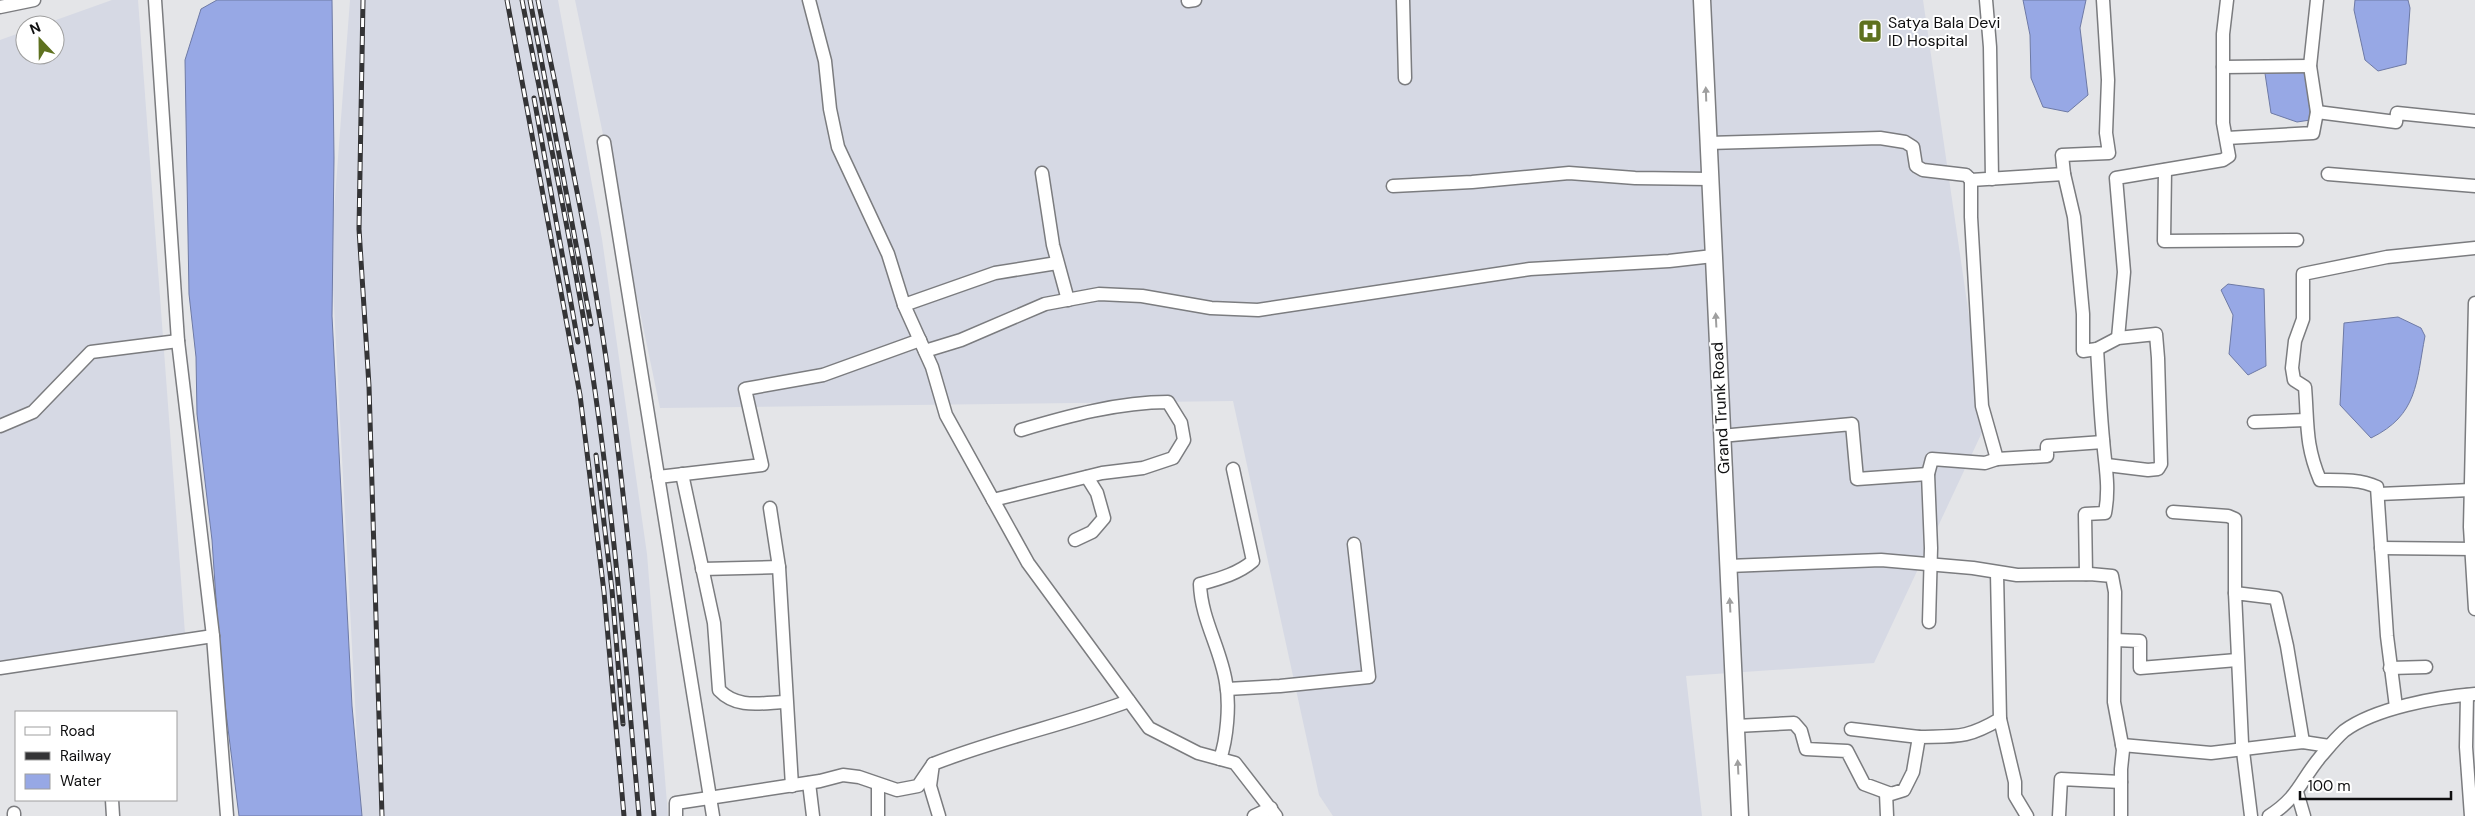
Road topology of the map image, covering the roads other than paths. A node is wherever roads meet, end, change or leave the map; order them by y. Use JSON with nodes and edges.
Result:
{"nodes":[{"id":1,"x":34,"y":0,"type":"edge"},
{"id":2,"x":155,"y":0,"type":"edge"},
{"id":3,"x":809,"y":0,"type":"edge"},
{"id":4,"x":1195,"y":0,"type":"edge"},
{"id":5,"x":1402,"y":0,"type":"edge"},
{"id":6,"x":1702,"y":0,"type":"edge"},
{"id":7,"x":1986,"y":0,"type":"edge"},
{"id":8,"x":2104,"y":0,"type":"edge"},
{"id":9,"x":2227,"y":0,"type":"edge"},
{"id":10,"x":2317,"y":0,"type":"edge"},
{"id":11,"x":1188,"y":1,"type":"edge"},
{"id":12,"x":0,"y":8,"type":"edge"},
{"id":13,"x":2310,"y":66,"type":"junction"},
{"id":14,"x":2223,"y":67,"type":"junction"},
{"id":15,"x":1405,"y":78,"type":"dead end"},
{"id":16,"x":2317,"y":112,"type":"junction"},
{"id":17,"x":2475,"y":121,"type":"edge"},
{"id":18,"x":2226,"y":138,"type":"junction"},
{"id":19,"x":604,"y":142,"type":"dead end"},
{"id":20,"x":1708,"y":143,"type":"junction"},
{"id":21,"x":2165,"y":170,"type":"junction"},
{"id":22,"x":1042,"y":173,"type":"dead end"},
{"id":23,"x":2064,"y":174,"type":"junction"},
{"id":24,"x":2328,"y":174,"type":"dead end"},
{"id":25,"x":1710,"y":179,"type":"junction"},
{"id":26,"x":1992,"y":179,"type":"junction"},
{"id":27,"x":1971,"y":180,"type":"junction"},
{"id":28,"x":1393,"y":186,"type":"dead end"},
{"id":29,"x":2475,"y":186,"type":"edge"},
{"id":30,"x":2297,"y":240,"type":"dead end"},
{"id":31,"x":2475,"y":248,"type":"edge"},
{"id":32,"x":1713,"y":256,"type":"junction"},
{"id":33,"x":1057,"y":264,"type":"junction"},
{"id":34,"x":1068,"y":300,"type":"junction"},
{"id":35,"x":2475,"y":303,"type":"edge"},
{"id":36,"x":904,"y":305,"type":"junction"},
{"id":37,"x":2118,"y":338,"type":"junction"},
{"id":38,"x":178,"y":341,"type":"junction"},
{"id":39,"x":922,"y":346,"type":"junction"},
{"id":40,"x":2097,"y":349,"type":"junction"},
{"id":41,"x":2306,"y":420,"type":"junction"},
{"id":42,"x":2254,"y":422,"type":"dead end"},
{"id":43,"x":0,"y":426,"type":"edge"},
{"id":44,"x":1021,"y":430,"type":"dead end"},
{"id":45,"x":1721,"y":436,"type":"junction"},
{"id":46,"x":2103,"y":442,"type":"junction"},
{"id":47,"x":2473,"y":448,"type":"edge"},
{"id":48,"x":1997,"y":460,"type":"junction"},
{"id":49,"x":2107,"y":465,"type":"junction"},
{"id":50,"x":1233,"y":469,"type":"dead end"},
{"id":51,"x":682,"y":474,"type":"junction"},
{"id":52,"x":1928,"y":474,"type":"junction"},
{"id":53,"x":658,"y":477,"type":"junction"},
{"id":54,"x":1087,"y":477,"type":"junction"},
{"id":55,"x":2471,"y":490,"type":"junction"},
{"id":56,"x":2379,"y":494,"type":"junction"},
{"id":57,"x":993,"y":500,"type":"junction"},
{"id":58,"x":770,"y":508,"type":"dead end"},
{"id":59,"x":2173,"y":512,"type":"dead end"},
{"id":60,"x":1075,"y":540,"type":"dead end"},
{"id":61,"x":1354,"y":544,"type":"dead end"},
{"id":62,"x":2381,"y":548,"type":"junction"},
{"id":63,"x":2473,"y":549,"type":"edge"},
{"id":64,"x":1931,"y":564,"type":"junction"},
{"id":65,"x":1728,"y":566,"type":"junction"},
{"id":66,"x":778,"y":567,"type":"junction"},
{"id":67,"x":702,"y":570,"type":"junction"},
{"id":68,"x":1997,"y":573,"type":"junction"},
{"id":69,"x":2086,"y":574,"type":"junction"},
{"id":70,"x":2235,"y":593,"type":"junction"},
{"id":71,"x":2475,"y":609,"type":"edge"},
{"id":72,"x":1929,"y":622,"type":"dead end"},
{"id":73,"x":213,"y":636,"type":"junction"},
{"id":74,"x":2115,"y":640,"type":"junction"},
{"id":75,"x":2238,"y":660,"type":"junction"},
{"id":76,"x":2426,"y":667,"type":"dead end"},
{"id":77,"x":0,"y":668,"type":"edge"},
{"id":78,"x":2390,"y":668,"type":"junction"},
{"id":79,"x":1227,"y":689,"type":"junction"},
{"id":80,"x":2471,"y":695,"type":"edge"},
{"id":81,"x":1128,"y":701,"type":"junction"},
{"id":82,"x":785,"y":702,"type":"junction"},
{"id":83,"x":2396,"y":707,"type":"junction"},
{"id":84,"x":2000,"y":719,"type":"junction"},
{"id":85,"x":1736,"y":726,"type":"junction"},
{"id":86,"x":1851,"y":729,"type":"dead end"},
{"id":87,"x":1919,"y":737,"type":"junction"},
{"id":88,"x":2303,"y":742,"type":"junction"},
{"id":89,"x":2122,"y":745,"type":"junction"},
{"id":90,"x":2329,"y":746,"type":"junction"},
{"id":91,"x":2243,"y":749,"type":"junction"},
{"id":92,"x":1220,"y":759,"type":"junction"},
{"id":93,"x":932,"y":764,"type":"junction"},
{"id":94,"x":2121,"y":782,"type":"junction"},
{"id":95,"x":809,"y":783,"type":"junction"},
{"id":96,"x":878,"y":785,"type":"junction"},
{"id":97,"x":792,"y":786,"type":"junction"},
{"id":98,"x":1886,"y":792,"type":"junction"},
{"id":99,"x":2298,"y":792,"type":"junction"},
{"id":100,"x":710,"y":799,"type":"junction"},
{"id":101,"x":112,"y":801,"type":"edge"},
{"id":102,"x":1274,"y":812,"type":"edge"},
{"id":103,"x":113,"y":816,"type":"edge"},
{"id":104,"x":227,"y":816,"type":"edge"},
{"id":105,"x":676,"y":816,"type":"edge"},
{"id":106,"x":713,"y":816,"type":"edge"},
{"id":107,"x":813,"y":816,"type":"edge"},
{"id":108,"x":878,"y":816,"type":"edge"},
{"id":109,"x":939,"y":816,"type":"edge"},
{"id":110,"x":1254,"y":816,"type":"edge"},
{"id":111,"x":1740,"y":816,"type":"edge"},
{"id":112,"x":1886,"y":816,"type":"edge"},
{"id":113,"x":2026,"y":816,"type":"edge"},
{"id":114,"x":2059,"y":816,"type":"edge"},
{"id":115,"x":2122,"y":816,"type":"edge"},
{"id":116,"x":2251,"y":816,"type":"edge"},
{"id":117,"x":2269,"y":816,"type":"edge"},
{"id":118,"x":2304,"y":816,"type":"edge"},
{"id":119,"x":2471,"y":816,"type":"edge"}],
"edges":[{"from":1,"to":12,"type":"street"},
{"from":2,"to":38,"type":"street"},
{"from":3,"to":36,"type":"street"},
{"from":4,"to":11,"type":"street"},
{"from":5,"to":15,"type":"street"},
{"from":20,"to":6,"type":"main road","name":"Grand Trunk Road","one_way":true},
{"from":7,"to":26,"type":"street"},
{"from":8,"to":23,"type":"street"},
{"from":9,"to":14,"type":"street"},
{"from":10,"to":13,"type":"street"},
{"from":13,"to":14,"type":"street"},
{"from":13,"to":16,"type":"street"},
{"from":14,"to":18,"type":"street"},
{"from":16,"to":17,"type":"street"},
{"from":16,"to":18,"type":"street"},
{"from":18,"to":21,"type":"street"},
{"from":19,"to":53,"type":"street"},
{"from":20,"to":25,"type":"main road","name":"Grand Trunk Road"},
{"from":20,"to":27,"type":"street"},
{"from":21,"to":30,"type":"street"},
{"from":21,"to":37,"type":"street"},
{"from":22,"to":33,"type":"street"},
{"from":23,"to":26,"type":"street"},
{"from":23,"to":40,"type":"street"},
{"from":24,"to":29,"type":"street"},
{"from":25,"to":28,"type":"street"},
{"from":25,"to":32,"type":"main road","name":"Grand Trunk Road"},
{"from":26,"to":27,"type":"street"},
{"from":27,"to":48,"type":"street"},
{"from":31,"to":41,"type":"street"},
{"from":32,"to":34,"type":"street"},
{"from":45,"to":32,"type":"main road","name":"Grand Trunk Road","one_way":true},
{"from":33,"to":34,"type":"street"},
{"from":33,"to":36,"type":"street"},
{"from":34,"to":39,"type":"street"},
{"from":35,"to":47,"type":"street"},
{"from":36,"to":39,"type":"street"},
{"from":37,"to":40,"type":"street"},
{"from":37,"to":49,"type":"street"},
{"from":38,"to":43,"type":"street"},
{"from":38,"to":73,"type":"street"},
{"from":39,"to":51,"type":"street"},
{"from":39,"to":57,"type":"street"},
{"from":40,"to":46,"type":"street"},
{"from":41,"to":42,"type":"street"},
{"from":41,"to":56,"type":"street"},
{"from":44,"to":54,"type":"street"},
{"from":45,"to":52,"type":"street"},
{"from":45,"to":65,"type":"main road","name":"Grand Trunk Road"},
{"from":46,"to":48,"type":"street"},
{"from":46,"to":49,"type":"street"},
{"from":47,"to":55,"type":"street"},
{"from":48,"to":52,"type":"street"},
{"from":49,"to":69,"type":"street"},
{"from":50,"to":79,"type":"street"},
{"from":51,"to":53,"type":"street"},
{"from":51,"to":67,"type":"street"},
{"from":52,"to":64,"type":"street"},
{"from":53,"to":100,"type":"street"},
{"from":54,"to":57,"type":"street"},
{"from":54,"to":60,"type":"street"},
{"from":55,"to":56,"type":"street"},
{"from":55,"to":63,"type":"street"},
{"from":56,"to":62,"type":"street"},
{"from":57,"to":81,"type":"street"},
{"from":58,"to":66,"type":"street"},
{"from":59,"to":70,"type":"street"},
{"from":61,"to":79,"type":"street"},
{"from":62,"to":63,"type":"street"},
{"from":62,"to":78,"type":"street"},
{"from":63,"to":71,"type":"street"},
{"from":64,"to":65,"type":"street"},
{"from":64,"to":68,"type":"street"},
{"from":64,"to":72,"type":"street"},
{"from":85,"to":65,"type":"main road","name":"Grand Trunk Road","one_way":true},
{"from":66,"to":67,"type":"street"},
{"from":66,"to":82,"type":"street"},
{"from":67,"to":82,"type":"street"},
{"from":68,"to":69,"type":"street"},
{"from":68,"to":84,"type":"street"},
{"from":69,"to":74,"type":"street"},
{"from":70,"to":75,"type":"street"},
{"from":70,"to":88,"type":"street"},
{"from":73,"to":77,"type":"street"},
{"from":73,"to":104,"type":"street"},
{"from":74,"to":75,"type":"street"},
{"from":74,"to":89,"type":"street"},
{"from":75,"to":91,"type":"street"},
{"from":76,"to":78,"type":"street"},
{"from":78,"to":83,"type":"street"},
{"from":79,"to":92,"type":"street"},
{"from":80,"to":83,"type":"street"},
{"from":80,"to":119,"type":"street"},
{"from":81,"to":92,"type":"street"},
{"from":81,"to":93,"type":"street"},
{"from":82,"to":97,"type":"street"},
{"from":83,"to":90,"type":"street"},
{"from":84,"to":87,"type":"street"},
{"from":84,"to":113,"type":"street"},
{"from":85,"to":98,"type":"street"},
{"from":111,"to":85,"type":"main road","name":"Grand Trunk Road","one_way":true},
{"from":86,"to":87,"type":"street"},
{"from":87,"to":98,"type":"street"},
{"from":88,"to":90,"type":"street"},
{"from":88,"to":91,"type":"street"},
{"from":89,"to":91,"type":"street"},
{"from":89,"to":94,"type":"street"},
{"from":90,"to":99,"type":"street"},
{"from":91,"to":116,"type":"street"},
{"from":92,"to":102,"type":"street"},
{"from":93,"to":96,"type":"street"},
{"from":93,"to":109,"type":"street"},
{"from":94,"to":114,"type":"street"},
{"from":94,"to":115,"type":"street"},
{"from":95,"to":96,"type":"street"},
{"from":95,"to":97,"type":"street"},
{"from":95,"to":107,"type":"street"},
{"from":96,"to":108,"type":"street"},
{"from":97,"to":100,"type":"street"},
{"from":98,"to":112,"type":"street"},
{"from":99,"to":117,"type":"street"},
{"from":99,"to":118,"type":"street"},
{"from":100,"to":105,"type":"street"},
{"from":100,"to":106,"type":"street"},
{"from":101,"to":103,"type":"street"},
{"from":102,"to":110,"type":"street"}]}
